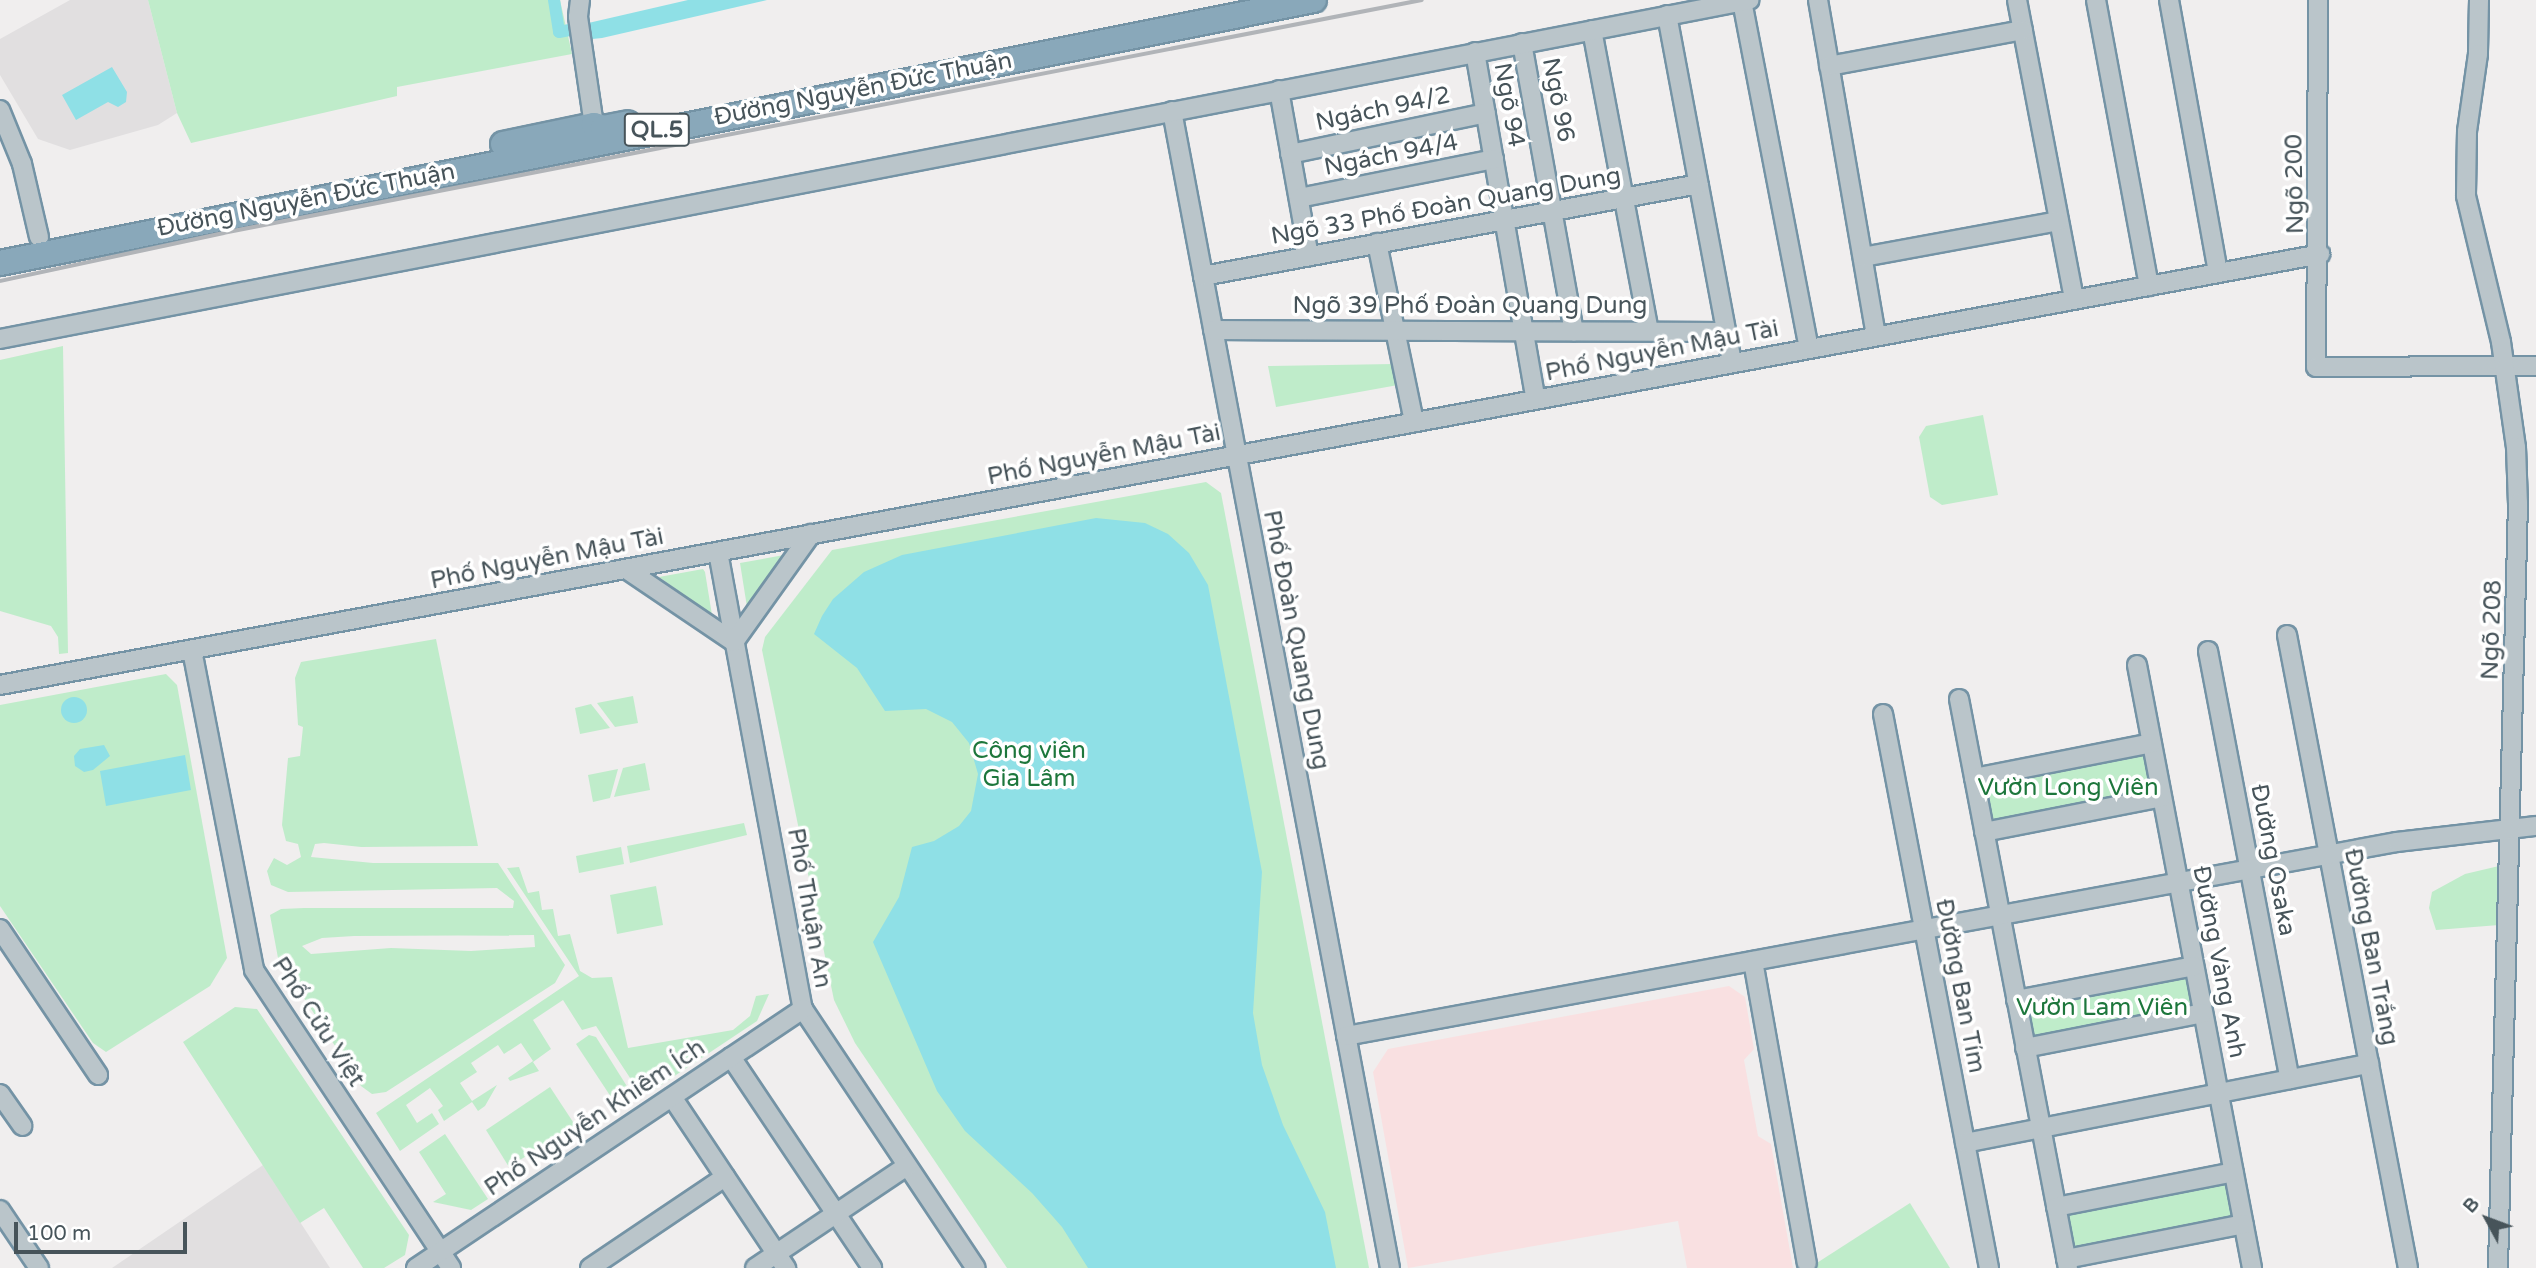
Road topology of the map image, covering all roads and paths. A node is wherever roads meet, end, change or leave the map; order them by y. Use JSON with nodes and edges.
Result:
{"nodes":[{"id":1,"x":1232,"y":0,"type":"edge"},
{"id":2,"x":1314,"y":0,"type":"edge"},
{"id":3,"x":1818,"y":0,"type":"edge"},
{"id":4,"x":2017,"y":0,"type":"edge"},
{"id":5,"x":2096,"y":0,"type":"edge"},
{"id":6,"x":2169,"y":0,"type":"edge"},
{"id":7,"x":2318,"y":0,"type":"edge"},
{"id":8,"x":2479,"y":0,"type":"edge"},
{"id":9,"x":1746,"y":1,"type":"edge"},
{"id":10,"x":579,"y":8,"type":"edge"},
{"id":11,"x":1668,"y":15,"type":"junction"},
{"id":12,"x":1592,"y":30,"type":"junction"},
{"id":13,"x":2023,"y":30,"type":"junction"},
{"id":14,"x":1522,"y":43,"type":"junction"},
{"id":15,"x":1475,"y":52,"type":"junction"},
{"id":16,"x":1829,"y":66,"type":"junction"},
{"id":17,"x":1279,"y":90,"type":"junction"},
{"id":18,"x":0,"y":110,"type":"edge"},
{"id":19,"x":1172,"y":111,"type":"junction"},
{"id":20,"x":1486,"y":113,"type":"junction"},
{"id":21,"x":594,"y":125,"type":"junction"},
{"id":22,"x":1290,"y":154,"type":"junction"},
{"id":23,"x":1494,"y":159,"type":"junction"},
{"id":24,"x":1699,"y":184,"type":"junction"},
{"id":25,"x":1299,"y":198,"type":"junction"},
{"id":26,"x":1623,"y":198,"type":"junction"},
{"id":27,"x":241,"y":205,"type":"junction"},
{"id":28,"x":1554,"y":210,"type":"junction"},
{"id":29,"x":1505,"y":220,"type":"junction"},
{"id":30,"x":2059,"y":221,"type":"junction"},
{"id":31,"x":40,"y":237,"type":"junction"},
{"id":32,"x":1377,"y":243,"type":"junction"},
{"id":33,"x":0,"y":246,"type":"edge"},
{"id":34,"x":2320,"y":254,"type":"junction"},
{"id":35,"x":1309,"y":256,"type":"junction"},
{"id":36,"x":1863,"y":257,"type":"junction"},
{"id":37,"x":0,"y":263,"type":"edge"},
{"id":38,"x":2218,"y":273,"type":"junction"},
{"id":39,"x":1203,"y":276,"type":"junction"},
{"id":40,"x":2149,"y":286,"type":"junction"},
{"id":41,"x":2074,"y":300,"type":"junction"},
{"id":42,"x":1213,"y":330,"type":"junction"},
{"id":43,"x":1395,"y":330,"type":"junction"},
{"id":44,"x":1524,"y":331,"type":"junction"},
{"id":45,"x":1574,"y":331,"type":"junction"},
{"id":46,"x":1649,"y":331,"type":"junction"},
{"id":47,"x":1727,"y":331,"type":"junction"},
{"id":48,"x":1877,"y":336,"type":"junction"},
{"id":49,"x":0,"y":339,"type":"edge"},
{"id":50,"x":1809,"y":349,"type":"junction"},
{"id":51,"x":1732,"y":363,"type":"junction"},
{"id":52,"x":2536,"y":366,"type":"edge"},
{"id":53,"x":2504,"y":367,"type":"junction"},
{"id":54,"x":1536,"y":400,"type":"junction"},
{"id":55,"x":1414,"y":422,"type":"junction"},
{"id":56,"x":1237,"y":455,"type":"junction"},
{"id":57,"x":811,"y":534,"type":"junction"},
{"id":58,"x":718,"y":552,"type":"junction"},
{"id":59,"x":626,"y":569,"type":"junction"},
{"id":60,"x":2287,"y":635,"type":"dead end"},
{"id":61,"x":734,"y":642,"type":"junction"},
{"id":62,"x":192,"y":650,"type":"junction"},
{"id":63,"x":2208,"y":651,"type":"dead end"},
{"id":64,"x":2137,"y":664,"type":"dead end"},
{"id":65,"x":0,"y":685,"type":"edge"},
{"id":66,"x":1959,"y":699,"type":"dead end"},
{"id":67,"x":1883,"y":714,"type":"dead end"},
{"id":68,"x":2152,"y":743,"type":"junction"},
{"id":69,"x":1974,"y":778,"type":"junction"},
{"id":70,"x":2162,"y":797,"type":"junction"},
{"id":71,"x":2536,"y":826,"type":"edge"},
{"id":72,"x":2508,"y":830,"type":"junction"},
{"id":73,"x":1984,"y":832,"type":"junction"},
{"id":74,"x":2329,"y":854,"type":"junction"},
{"id":75,"x":2249,"y":869,"type":"junction"},
{"id":76,"x":2178,"y":882,"type":"junction"},
{"id":77,"x":2000,"y":914,"type":"junction"},
{"id":78,"x":1924,"y":928,"type":"junction"},
{"id":79,"x":0,"y":929,"type":"edge"},
{"id":80,"x":1753,"y":961,"type":"junction"},
{"id":81,"x":2194,"y":966,"type":"junction"},
{"id":82,"x":2016,"y":1000,"type":"junction"},
{"id":83,"x":803,"y":1009,"type":"junction"},
{"id":84,"x":2203,"y":1013,"type":"junction"},
{"id":85,"x":1346,"y":1036,"type":"junction"},
{"id":86,"x":2025,"y":1048,"type":"junction"},
{"id":87,"x":731,"y":1057,"type":"junction"},
{"id":88,"x":2369,"y":1064,"type":"junction"},
{"id":89,"x":98,"y":1075,"type":"dead end"},
{"id":90,"x":2290,"y":1079,"type":"junction"},
{"id":91,"x":2219,"y":1093,"type":"junction"},
{"id":92,"x":0,"y":1094,"type":"edge"},
{"id":93,"x":672,"y":1097,"type":"junction"},
{"id":94,"x":22,"y":1126,"type":"dead end"},
{"id":95,"x":2041,"y":1128,"type":"junction"},
{"id":96,"x":1965,"y":1143,"type":"junction"},
{"id":97,"x":907,"y":1166,"type":"junction"},
{"id":98,"x":2234,"y":1172,"type":"junction"},
{"id":99,"x":725,"y":1177,"type":"junction"},
{"id":100,"x":2056,"y":1207,"type":"junction"},
{"id":101,"x":0,"y":1210,"type":"edge"},
{"id":102,"x":836,"y":1213,"type":"junction"},
{"id":103,"x":2244,"y":1224,"type":"junction"},
{"id":104,"x":440,"y":1252,"type":"junction"},
{"id":105,"x":781,"y":1261,"type":"edge"},
{"id":106,"x":1807,"y":1263,"type":"dead end"},
{"id":107,"x":2067,"y":1264,"type":"edge"},
{"id":108,"x":39,"y":1268,"type":"edge"},
{"id":109,"x":415,"y":1268,"type":"edge"},
{"id":110,"x":451,"y":1268,"type":"edge"},
{"id":111,"x":590,"y":1268,"type":"edge"},
{"id":112,"x":755,"y":1268,"type":"edge"},
{"id":113,"x":873,"y":1268,"type":"edge"},
{"id":114,"x":975,"y":1268,"type":"edge"},
{"id":115,"x":1390,"y":1268,"type":"edge"},
{"id":116,"x":1989,"y":1268,"type":"edge"},
{"id":117,"x":2252,"y":1268,"type":"edge"},
{"id":118,"x":2408,"y":1268,"type":"edge"},
{"id":119,"x":2498,"y":1268,"type":"edge"}],
"edges":[{"from":1,"to":21,"type":"highway","name":"Đường Nguyễn Đức Thuận","number":"QL.5"},
{"from":2,"to":27,"type":"highway","name":"Đường Nguyễn Đức Thuận","number":"QL.5"},
{"from":3,"to":16,"type":"street"},
{"from":4,"to":13,"type":"street"},
{"from":5,"to":40,"type":"street"},
{"from":6,"to":38,"type":"street"},
{"from":7,"to":34,"type":"street","name":"Ngõ 200"},
{"from":8,"to":53,"type":"street","name":"Ngõ 208"},
{"from":9,"to":11,"type":"street"},
{"from":9,"to":50,"type":"street"},
{"from":10,"to":21,"type":"street"},
{"from":11,"to":12,"type":"street"},
{"from":11,"to":24,"type":"street"},
{"from":12,"to":14,"type":"street"},
{"from":12,"to":26,"type":"street"},
{"from":13,"to":16,"type":"street"},
{"from":13,"to":30,"type":"street"},
{"from":14,"to":15,"type":"street"},
{"from":14,"to":28,"type":"street","name":"Ngõ 96"},
{"from":15,"to":17,"type":"street"},
{"from":15,"to":20,"type":"street","name":"Ngõ 94"},
{"from":16,"to":36,"type":"street"},
{"from":17,"to":19,"type":"street"},
{"from":17,"to":22,"type":"street"},
{"from":18,"to":31,"type":"street"},
{"from":19,"to":39,"type":"street","name":"Phố Đoàn Quang Dung"},
{"from":19,"to":49,"type":"street"},
{"from":20,"to":22,"type":"street","name":"Ngách 94/2"},
{"from":20,"to":23,"type":"street","name":"Ngõ 94"},
{"from":21,"to":27,"type":"highway","name":"Đường Nguyễn Đức Thuận","number":"QL.5"},
{"from":22,"to":25,"type":"street"},
{"from":23,"to":25,"type":"street","name":"Ngách 94/4"},
{"from":23,"to":29,"type":"street","name":"Ngõ 94"},
{"from":24,"to":26,"type":"street","name":"Ngõ 33 Phố Đoàn Quang Dung"},
{"from":24,"to":47,"type":"street"},
{"from":25,"to":35,"type":"street"},
{"from":26,"to":28,"type":"street","name":"Ngõ 33 Phố Đoàn Quang Dung"},
{"from":26,"to":46,"type":"street"},
{"from":27,"to":31,"type":"highway","name":"Đường Nguyễn Đức Thuận","number":"QL.5"},
{"from":27,"to":37,"type":"highway","name":"Đường Nguyễn Đức Thuận","number":"QL.5"},
{"from":28,"to":29,"type":"street","name":"Ngõ 33 Phố Đoàn Quang Dung"},
{"from":28,"to":45,"type":"street","name":"Ngõ 96"},
{"from":29,"to":32,"type":"street","name":"Ngõ 33 Phố Đoàn Quang Dung"},
{"from":29,"to":44,"type":"street","name":"Ngõ 94"},
{"from":30,"to":36,"type":"street"},
{"from":30,"to":41,"type":"street"},
{"from":31,"to":33,"type":"highway","name":"Đường Nguyễn Đức Thuận","number":"QL.5"},
{"from":32,"to":35,"type":"street","name":"Ngõ 33 Phố Đoàn Quang Dung"},
{"from":32,"to":43,"type":"street"},
{"from":34,"to":38,"type":"street","name":"Phố Nguyễn Mậu Tài"},
{"from":34,"to":53,"type":"street","name":"Ngõ 200"},
{"from":35,"to":39,"type":"street","name":"Ngõ 33 Phố Đoàn Quang Dung"},
{"from":36,"to":48,"type":"street"},
{"from":38,"to":40,"type":"street","name":"Phố Nguyễn Mậu Tài"},
{"from":39,"to":42,"type":"street","name":"Phố Đoàn Quang Dung"},
{"from":40,"to":41,"type":"street","name":"Phố Nguyễn Mậu Tài"},
{"from":41,"to":48,"type":"street","name":"Phố Nguyễn Mậu Tài"},
{"from":42,"to":43,"type":"street","name":"Ngõ 39 Phố Đoàn Quang Dung"},
{"from":42,"to":56,"type":"street","name":"Phố Đoàn Quang Dung"},
{"from":43,"to":44,"type":"street","name":"Ngõ 39 Phố Đoàn Quang Dung"},
{"from":43,"to":55,"type":"street"},
{"from":44,"to":45,"type":"street","name":"Ngõ 39 Phố Đoàn Quang Dung"},
{"from":44,"to":54,"type":"street","name":"Ngõ 94"},
{"from":45,"to":46,"type":"street","name":"Ngõ 39 Phố Đoàn Quang Dung"},
{"from":46,"to":47,"type":"street","name":"Ngõ 39 Phố Đoàn Quang Dung"},
{"from":47,"to":51,"type":"street"},
{"from":48,"to":50,"type":"street","name":"Phố Nguyễn Mậu Tài"},
{"from":50,"to":51,"type":"street","name":"Phố Nguyễn Mậu Tài"},
{"from":51,"to":54,"type":"street","name":"Phố Nguyễn Mậu Tài"},
{"from":52,"to":53,"type":"street"},
{"from":53,"to":72,"type":"street","name":"Ngõ 208"},
{"from":54,"to":55,"type":"street","name":"Phố Nguyễn Mậu Tài"},
{"from":55,"to":56,"type":"street","name":"Phố Nguyễn Mậu Tài"},
{"from":56,"to":57,"type":"street","name":"Phố Nguyễn Mậu Tài"},
{"from":56,"to":85,"type":"street","name":"Phố Đoàn Quang Dung"},
{"from":57,"to":58,"type":"street","name":"Phố Nguyễn Mậu Tài"},
{"from":57,"to":61,"type":"street"},
{"from":58,"to":59,"type":"street","name":"Phố Nguyễn Mậu Tài"},
{"from":58,"to":61,"type":"street","name":"Phố Thuận An"},
{"from":59,"to":61,"type":"street"},
{"from":59,"to":62,"type":"street","name":"Phố Nguyễn Mậu Tài"},
{"from":60,"to":74,"type":"street","name":"Đường Ban Trắng"},
{"from":61,"to":83,"type":"street","name":"Phố Thuận An"},
{"from":62,"to":65,"type":"street","name":"Phố Nguyễn Mậu Tài"},
{"from":62,"to":104,"type":"street","name":"Phố Cửu Việt"},
{"from":63,"to":75,"type":"street","name":"Đường Osaka"},
{"from":64,"to":68,"type":"street","name":"Đường Vàng Anh"},
{"from":66,"to":69,"type":"street"},
{"from":67,"to":78,"type":"street","name":"Đường Ban Tím"},
{"from":68,"to":69,"type":"street"},
{"from":68,"to":70,"type":"street","name":"Đường Vàng Anh"},
{"from":69,"to":73,"type":"street"},
{"from":70,"to":73,"type":"street"},
{"from":70,"to":76,"type":"street","name":"Đường Vàng Anh"},
{"from":71,"to":72,"type":"street"},
{"from":72,"to":74,"type":"street"},
{"from":72,"to":119,"type":"street","name":"Ngõ 208"},
{"from":73,"to":77,"type":"street"},
{"from":74,"to":75,"type":"street"},
{"from":74,"to":88,"type":"street","name":"Đường Ban Trắng"},
{"from":75,"to":76,"type":"street"},
{"from":75,"to":90,"type":"street","name":"Đường Osaka"},
{"from":76,"to":77,"type":"street"},
{"from":76,"to":81,"type":"street","name":"Đường Vàng Anh"},
{"from":77,"to":78,"type":"street"},
{"from":77,"to":82,"type":"street"},
{"from":78,"to":80,"type":"street"},
{"from":78,"to":96,"type":"street","name":"Đường Ban Tím"},
{"from":79,"to":89,"type":"street"},
{"from":80,"to":85,"type":"street"},
{"from":80,"to":106,"type":"street"},
{"from":81,"to":82,"type":"street"},
{"from":81,"to":84,"type":"street","name":"Đường Vàng Anh"},
{"from":82,"to":86,"type":"street"},
{"from":83,"to":87,"type":"street","name":"Phố Nguyễn Khiêm Ích"},
{"from":83,"to":97,"type":"street","name":"Phố Thuận An"},
{"from":84,"to":86,"type":"street"},
{"from":84,"to":91,"type":"street","name":"Đường Vàng Anh"},
{"from":85,"to":115,"type":"street","name":"Phố Đoàn Quang Dung"},
{"from":86,"to":95,"type":"street"},
{"from":87,"to":93,"type":"street","name":"Phố Nguyễn Khiêm Ích"},
{"from":87,"to":102,"type":"street"},
{"from":88,"to":90,"type":"street"},
{"from":88,"to":118,"type":"street","name":"Đường Ban Trắng"},
{"from":90,"to":91,"type":"street"},
{"from":91,"to":95,"type":"street"},
{"from":91,"to":98,"type":"street","name":"Đường Vàng Anh"},
{"from":92,"to":94,"type":"street"},
{"from":93,"to":99,"type":"street"},
{"from":93,"to":104,"type":"street","name":"Phố Nguyễn Khiêm Ích"},
{"from":95,"to":96,"type":"street"},
{"from":95,"to":100,"type":"street"},
{"from":96,"to":116,"type":"street","name":"Đường Ban Tím"},
{"from":97,"to":102,"type":"street"},
{"from":97,"to":114,"type":"street","name":"Phố Thuận An"},
{"from":98,"to":100,"type":"street"},
{"from":98,"to":103,"type":"street","name":"Đường Vàng Anh"},
{"from":99,"to":105,"type":"street"},
{"from":99,"to":111,"type":"street"},
{"from":100,"to":107,"type":"street"},
{"from":101,"to":108,"type":"street"},
{"from":102,"to":105,"type":"street"},
{"from":102,"to":113,"type":"street"},
{"from":103,"to":107,"type":"street"},
{"from":103,"to":117,"type":"street","name":"Đường Vàng Anh"},
{"from":104,"to":109,"type":"street","name":"Phố Nguyễn Khiêm Ích"},
{"from":104,"to":110,"type":"street","name":"Phố Cửu Việt"},
{"from":105,"to":112,"type":"street"}]}
